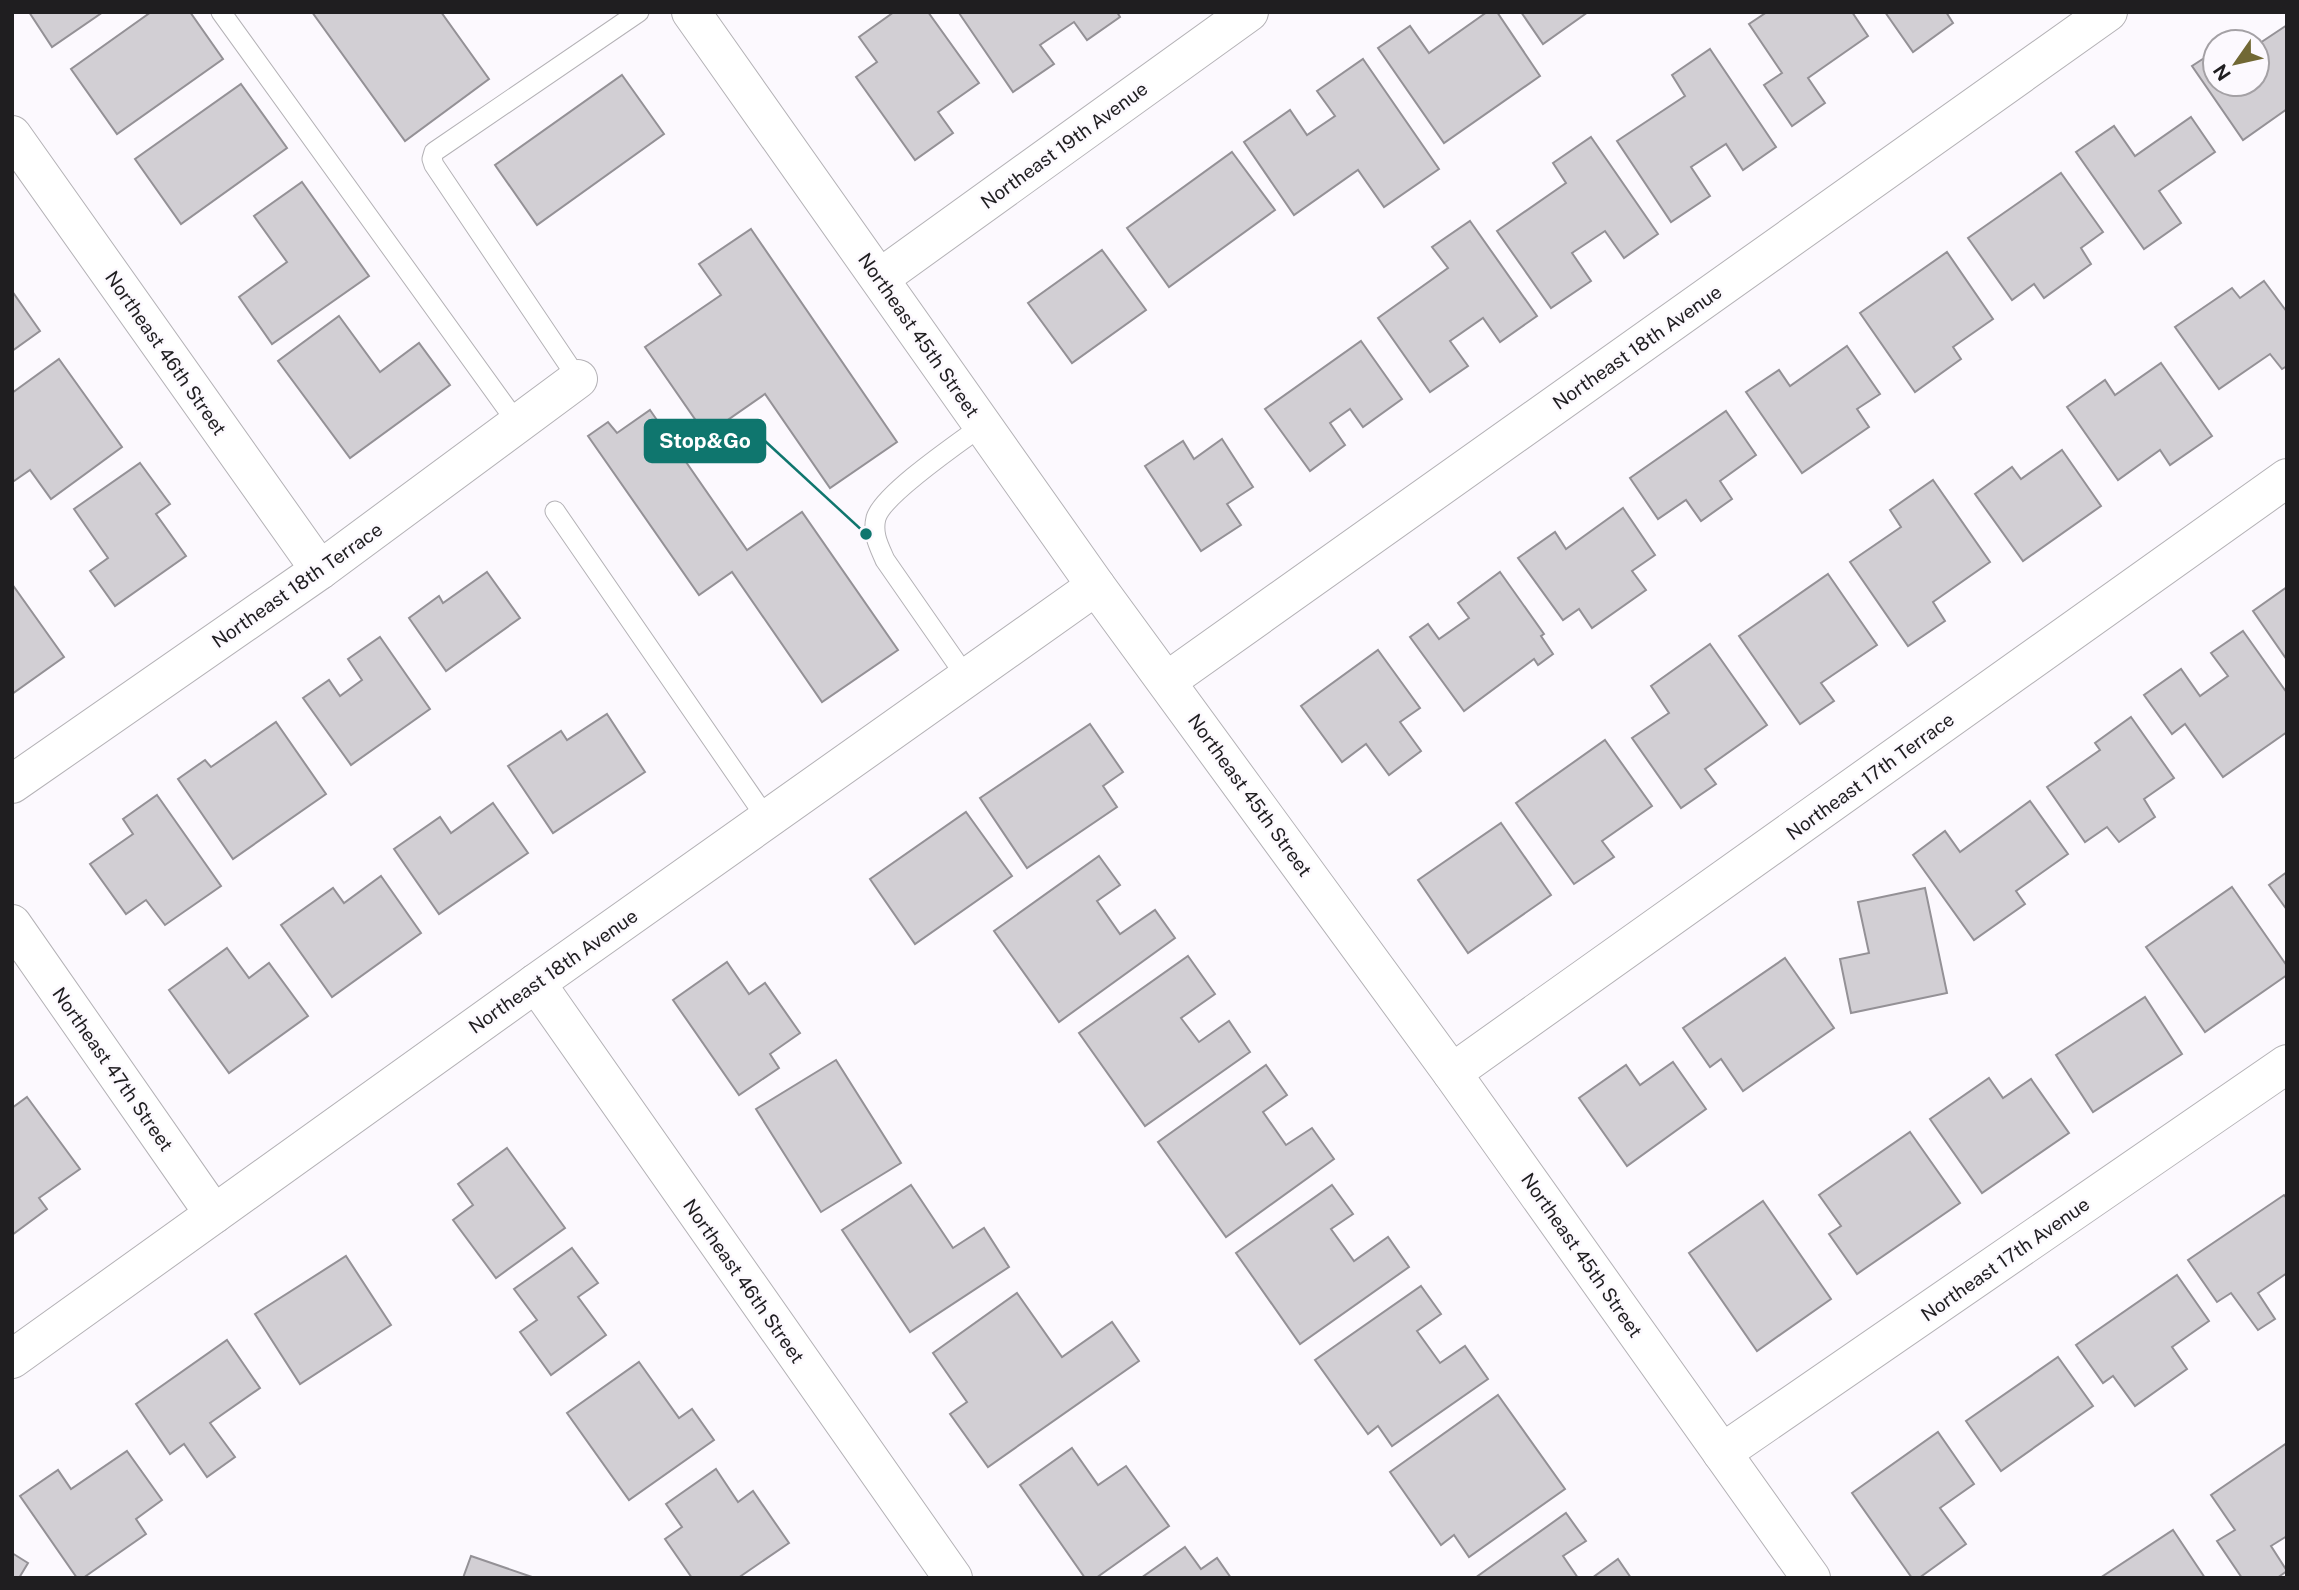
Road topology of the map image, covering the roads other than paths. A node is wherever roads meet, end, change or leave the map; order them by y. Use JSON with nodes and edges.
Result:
{"nodes":[{"id":1,"x":221,"y":12,"type":"edge"},
{"id":2,"x":639,"y":12,"type":"edge"},
{"id":3,"x":691,"y":12,"type":"edge"},
{"id":4,"x":1249,"y":12,"type":"edge"},
{"id":5,"x":2108,"y":12,"type":"edge"},
{"id":6,"x":12,"y":135,"type":"edge"},
{"id":7,"x":880,"y":278,"type":"junction"},
{"id":8,"x":578,"y":379,"type":"joint"},
{"id":9,"x":518,"y":424,"type":"junction"},
{"id":10,"x":982,"y":425,"type":"junction"},
{"id":11,"x":2287,"y":478,"type":"edge"},
{"id":12,"x":555,"y":511,"type":"dead end"},
{"id":13,"x":320,"y":570,"type":"junction"},
{"id":14,"x":1096,"y":586,"type":"junction"},
{"id":15,"x":967,"y":678,"type":"junction"},
{"id":16,"x":1167,"y":681,"type":"junction"},
{"id":17,"x":12,"y":784,"type":"edge"},
{"id":18,"x":767,"y":819,"type":"junction"},
{"id":19,"x":12,"y":924,"type":"edge"},
{"id":20,"x":536,"y":983,"type":"junction"},
{"id":21,"x":2287,"y":1064,"type":"edge"},
{"id":22,"x":1452,"y":1073,"type":"junction"},
{"id":23,"x":214,"y":1214,"type":"junction"},
{"id":24,"x":12,"y":1359,"type":"edge"},
{"id":25,"x":1722,"y":1453,"type":"junction"},
{"id":26,"x":953,"y":1578,"type":"edge"},
{"id":27,"x":1811,"y":1578,"type":"edge"}],
"edges":[{"from":1,"to":9,"type":"lane"},
{"from":2,"to":8,"type":"lane"},
{"from":3,"to":7,"type":"street","name":"Northeast 45th Street"},
{"from":4,"to":7,"type":"street","name":"Northeast 19th Avenue"},
{"from":5,"to":16,"type":"street","name":"Northeast 18th Avenue"},
{"from":6,"to":13,"type":"street","name":"Northeast 46th Street"},
{"from":7,"to":10,"type":"street","name":"Northeast 45th Street"},
{"from":8,"to":9,"type":"street","name":"Northeast 18th Terrace"},
{"from":9,"to":13,"type":"street","name":"Northeast 18th Terrace"},
{"from":10,"to":14,"type":"street","name":"Northeast 45th Street"},
{"from":10,"to":15,"type":"lane"},
{"from":11,"to":22,"type":"street","name":"Northeast 17th Terrace"},
{"from":12,"to":18,"type":"lane"},
{"from":13,"to":17,"type":"street","name":"Northeast 18th Terrace"},
{"from":14,"to":15,"type":"street","name":"Northeast 18th Avenue"},
{"from":14,"to":16,"type":"street","name":"Northeast 45th Street"},
{"from":15,"to":18,"type":"street","name":"Northeast 18th Avenue"},
{"from":16,"to":22,"type":"street","name":"Northeast 45th Street"},
{"from":18,"to":20,"type":"street","name":"Northeast 18th Avenue"},
{"from":19,"to":23,"type":"street","name":"Northeast 47th Street"},
{"from":20,"to":23,"type":"street","name":"Northeast 18th Avenue"},
{"from":20,"to":26,"type":"street","name":"Northeast 46th Street"},
{"from":21,"to":25,"type":"street","name":"Northeast 17th Avenue"},
{"from":22,"to":25,"type":"street","name":"Northeast 45th Street"},
{"from":23,"to":24,"type":"street","name":"Northeast 18th Avenue"},
{"from":25,"to":27,"type":"street","name":"Northeast 45th Street"}]}
